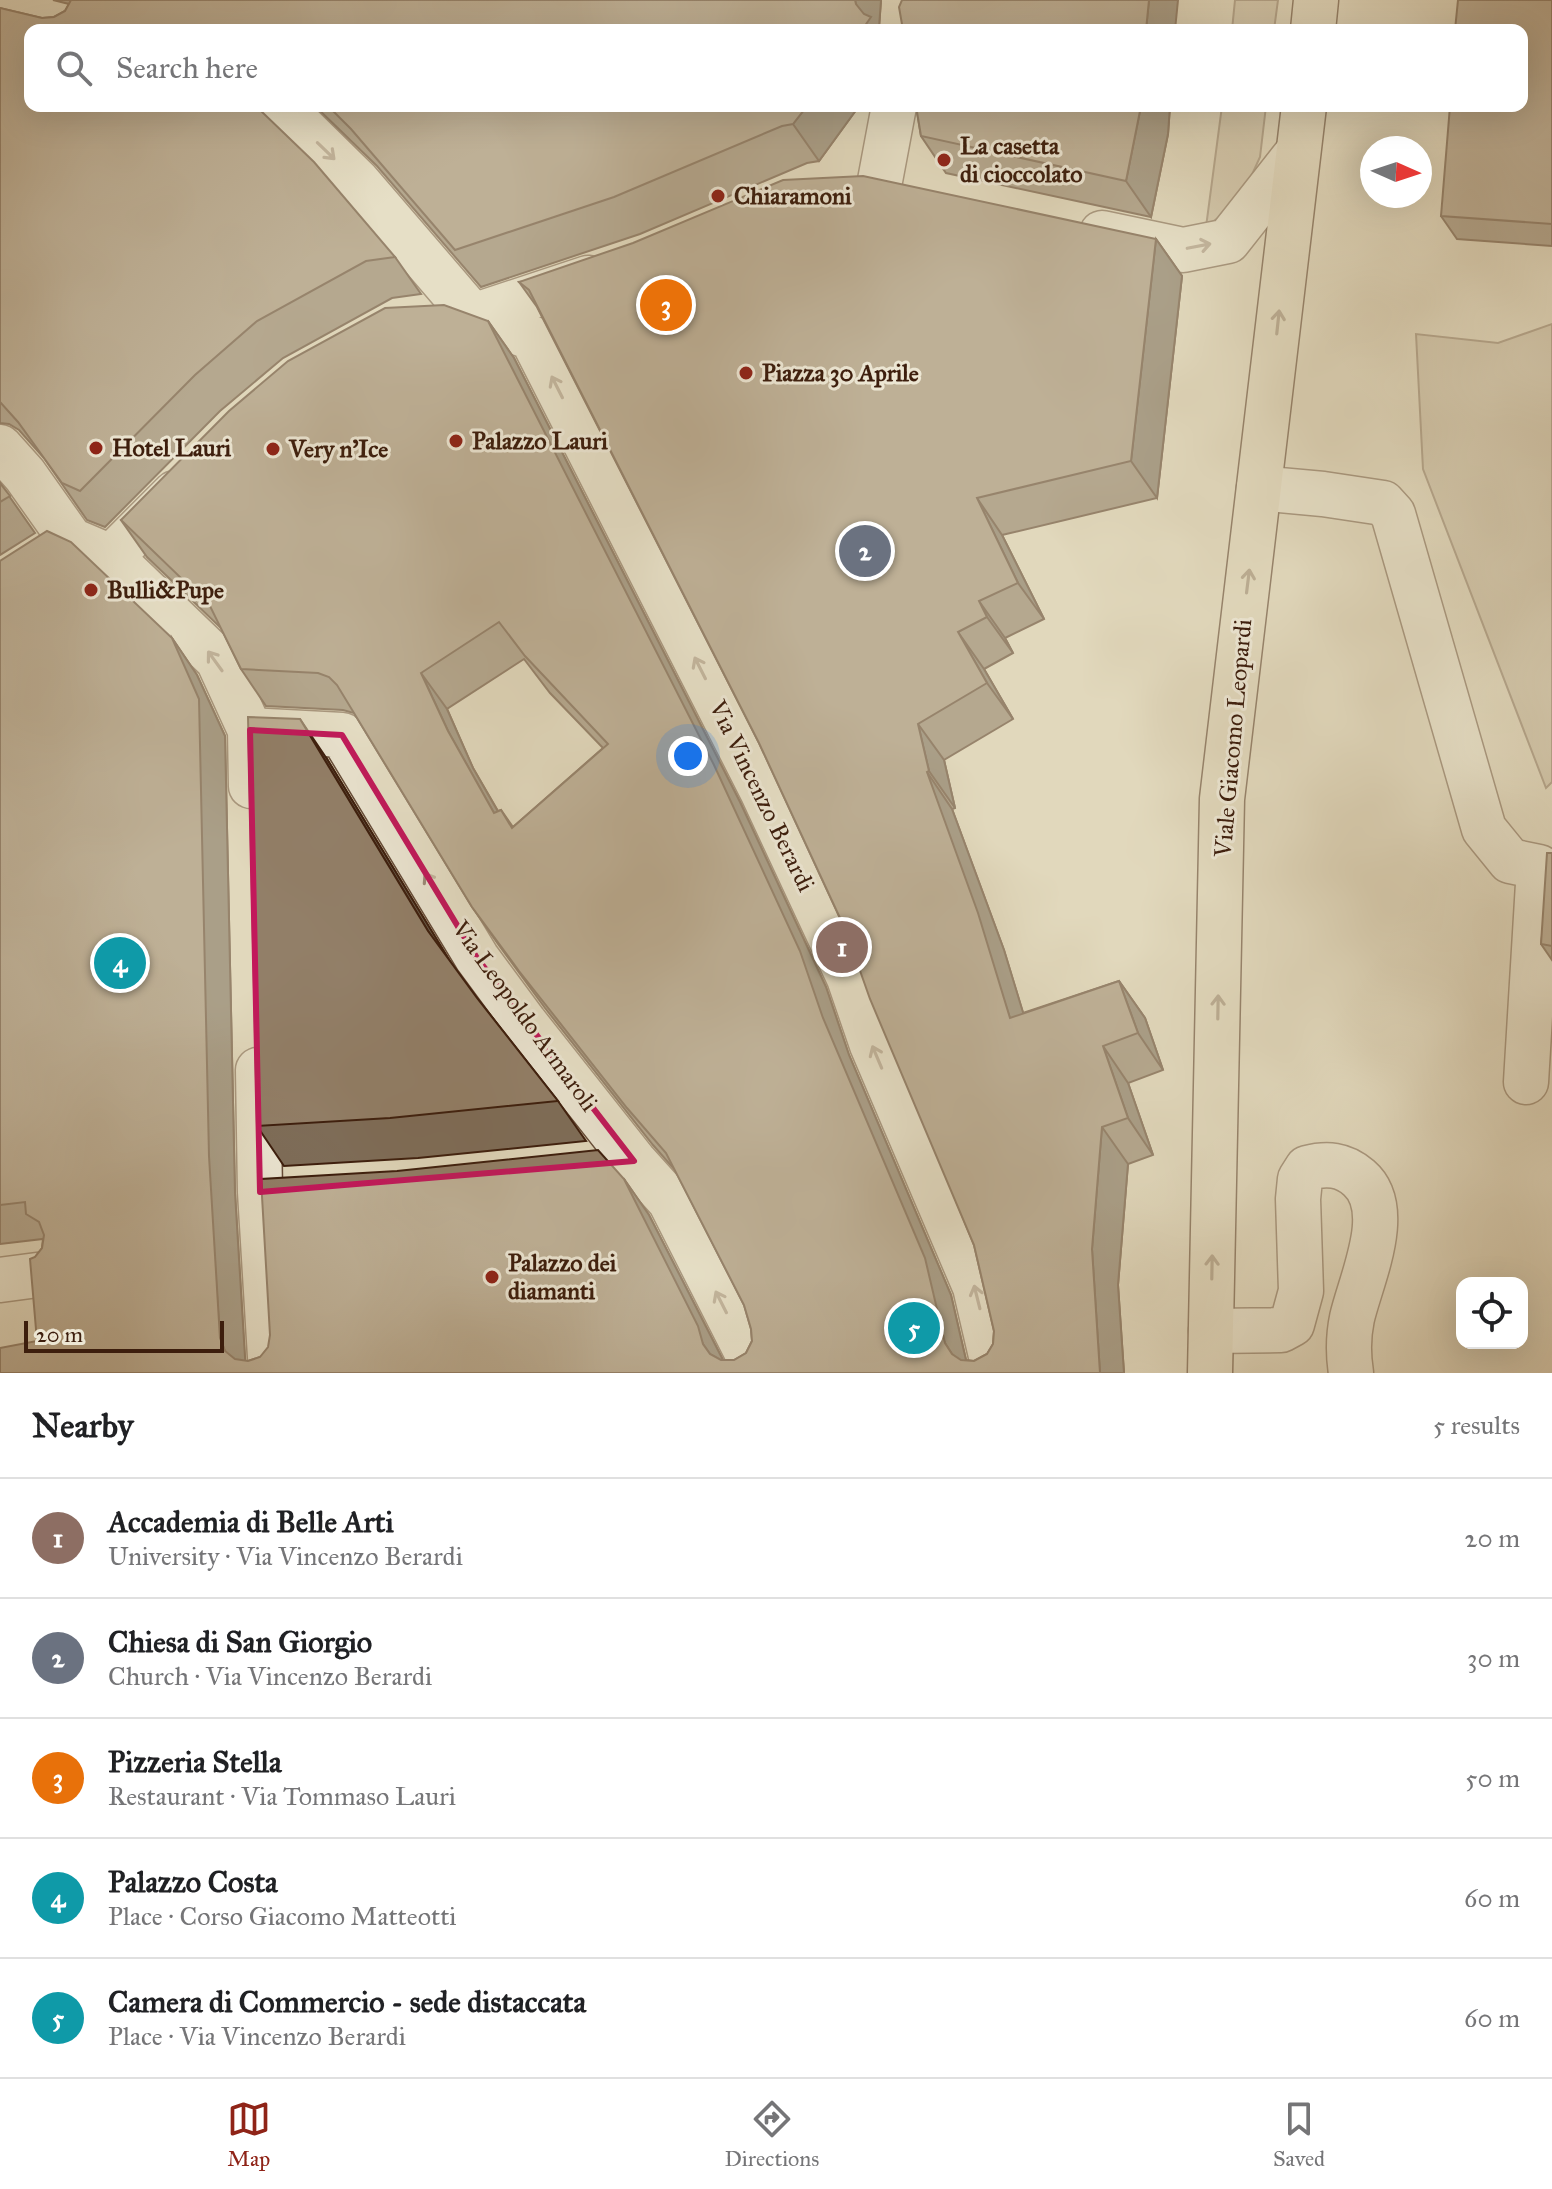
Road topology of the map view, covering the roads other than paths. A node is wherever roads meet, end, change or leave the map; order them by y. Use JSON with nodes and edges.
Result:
{"nodes":[{"id":1,"x":1316,"y":0,"type":"edge"},
{"id":2,"x":1314,"y":24,"type":"edge"},
{"id":3,"x":275,"y":112,"type":"edge"},
{"id":4,"x":894,"y":112,"type":"edge"},
{"id":5,"x":1303,"y":112,"type":"edge"},
{"id":6,"x":1298,"y":152,"type":"junction"},
{"id":7,"x":833,"y":186,"type":"edge"},
{"id":8,"x":1068,"y":226,"type":"edge"},
{"id":9,"x":619,"y":267,"type":"edge"},
{"id":10,"x":473,"y":316,"type":"junction"},
{"id":11,"x":418,"y":319,"type":"edge"},
{"id":12,"x":0,"y":447,"type":"edge"},
{"id":13,"x":206,"y":461,"type":"edge"},
{"id":14,"x":1259,"y":488,"type":"junction"},
{"id":15,"x":111,"y":557,"type":"junction"},
{"id":16,"x":250,"y":730,"type":"junction"},
{"id":17,"x":252,"y":826,"type":"edge"},
{"id":18,"x":1545,"y":862,"type":"edge"},
{"id":19,"x":257,"y":1033,"type":"edge"},
{"id":20,"x":1526,"y":1082,"type":"dead end"},
{"id":21,"x":634,"y":1161,"type":"junction"},
{"id":22,"x":588,"y":1166,"type":"edge"},
{"id":23,"x":45,"y":1274,"type":"edge"},
{"id":24,"x":0,"y":1280,"type":"edge"},
{"id":25,"x":1210,"y":1352,"type":"edge"},
{"id":26,"x":271,"y":1373,"type":"edge"},
{"id":27,"x":753,"y":1373,"type":"edge"},
{"id":28,"x":995,"y":1373,"type":"edge"},
{"id":29,"x":1351,"y":1373,"type":"edge"}],
"edges":[{"from":1,"to":2,"type":"main road"},
{"from":3,"to":10,"type":"street","one_way":true},
{"from":4,"to":7,"type":"street"},
{"from":5,"to":6,"type":"main road","name":"Viale Giacomo Leopardi"},
{"from":8,"to":6,"type":"street","one_way":true},
{"from":14,"to":6,"type":"main road","name":"Viale Giacomo Leopardi","one_way":true},
{"from":9,"to":10,"type":"street"},
{"from":10,"to":11,"type":"street"},
{"from":28,"to":10,"type":"street","name":"Via Vincenzo Berardi","one_way":true},
{"from":12,"to":15,"type":"street"},
{"from":13,"to":15,"type":"street"},
{"from":14,"to":18,"type":"street"},
{"from":25,"to":14,"type":"main road","name":"Viale Giacomo Leopardi","one_way":true},
{"from":16,"to":15,"type":"street","one_way":true},
{"from":16,"to":17,"type":"street"},
{"from":21,"to":16,"type":"street","name":"Via Leopoldo Armaroli","one_way":true},
{"from":18,"to":20,"type":"street"},
{"from":19,"to":26,"type":"street"},
{"from":21,"to":22,"type":"street"},
{"from":27,"to":21,"type":"street","name":"Via Leopoldo Armaroli","one_way":true},
{"from":23,"to":24,"type":"street"},
{"from":25,"to":29,"type":"street"}]}
